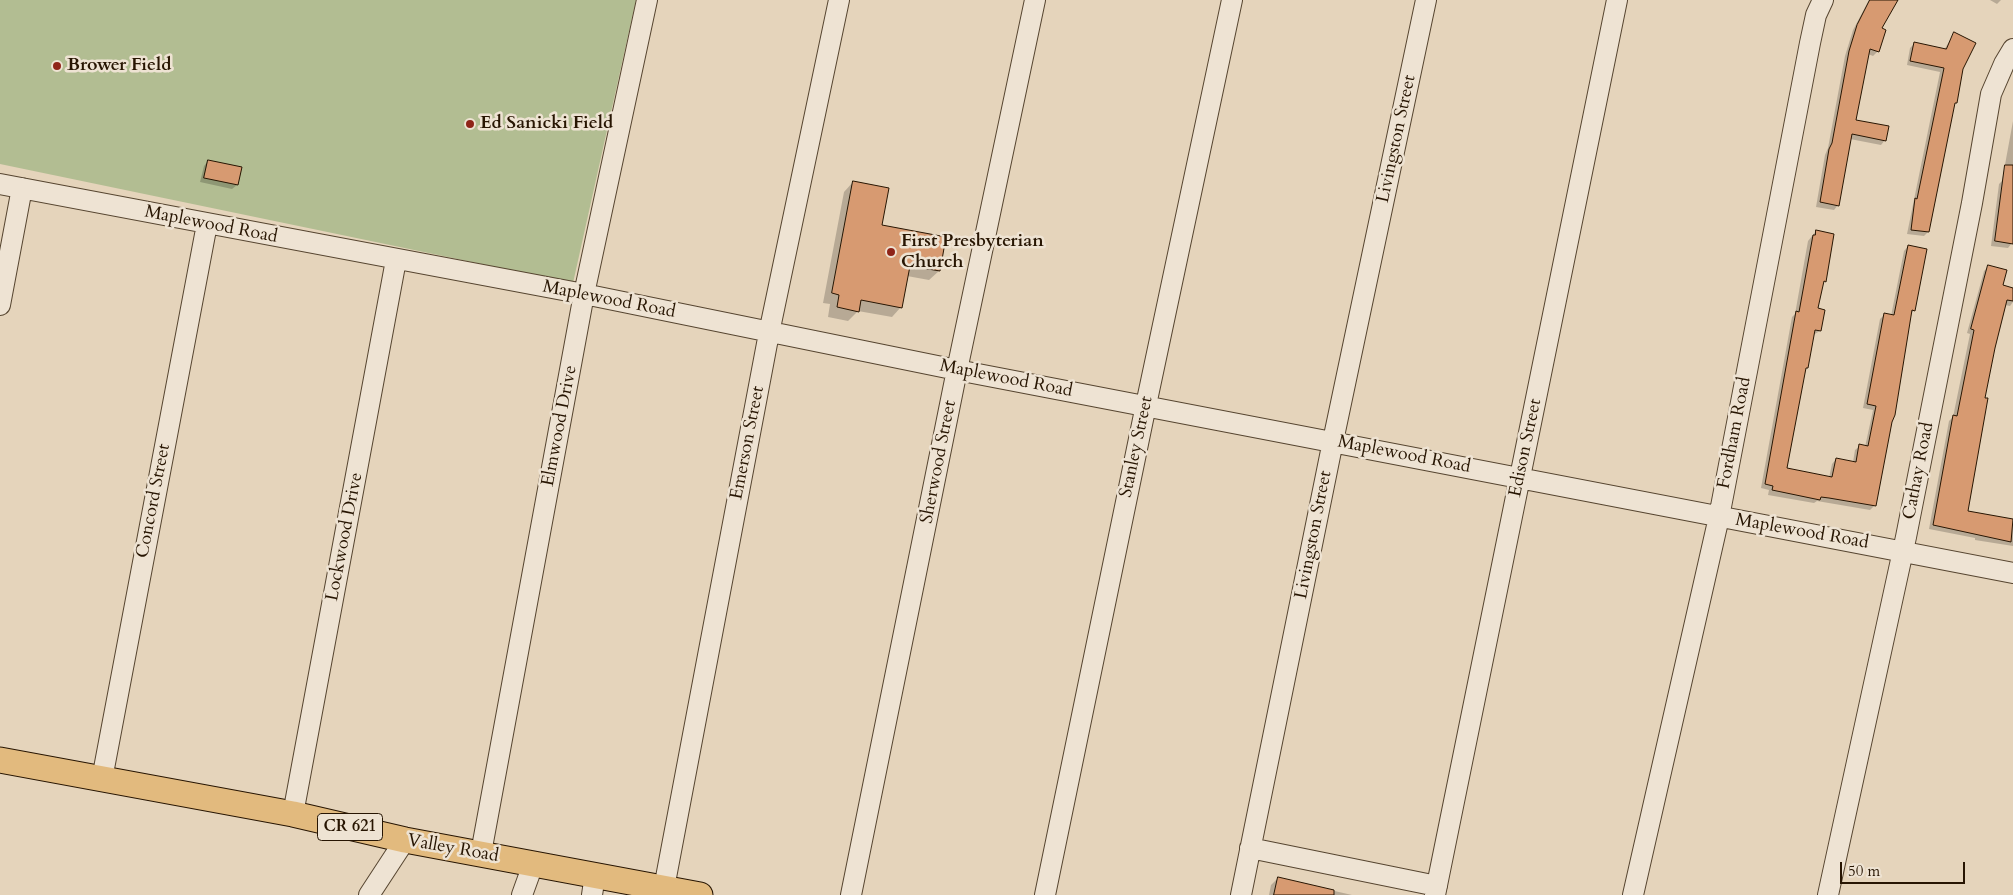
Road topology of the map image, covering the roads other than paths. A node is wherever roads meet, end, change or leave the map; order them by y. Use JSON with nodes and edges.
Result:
{"nodes":[{"id":1,"x":646,"y":0,"type":"edge"},
{"id":2,"x":839,"y":0,"type":"edge"},
{"id":3,"x":1035,"y":0,"type":"edge"},
{"id":4,"x":1232,"y":0,"type":"edge"},
{"id":5,"x":1426,"y":0,"type":"edge"},
{"id":6,"x":1617,"y":0,"type":"edge"},
{"id":7,"x":1823,"y":0,"type":"edge"},
{"id":8,"x":2013,"y":49,"type":"edge"},
{"id":9,"x":0,"y":184,"type":"edge"},
{"id":10,"x":22,"y":188,"type":"junction"},
{"id":11,"x":206,"y":224,"type":"junction"},
{"id":12,"x":396,"y":260,"type":"junction"},
{"id":13,"x":584,"y":294,"type":"junction"},
{"id":14,"x":0,"y":305,"type":"edge"},
{"id":15,"x":769,"y":333,"type":"junction"},
{"id":16,"x":957,"y":370,"type":"junction"},
{"id":17,"x":1146,"y":405,"type":"junction"},
{"id":18,"x":1333,"y":441,"type":"junction"},
{"id":19,"x":1520,"y":478,"type":"junction"},
{"id":20,"x":1718,"y":517,"type":"junction"},
{"id":21,"x":1903,"y":550,"type":"junction"},
{"id":22,"x":2013,"y":573,"type":"edge"},
{"id":23,"x":0,"y":760,"type":"edge"},
{"id":24,"x":102,"y":779,"type":"junction"},
{"id":25,"x":293,"y":814,"type":"junction"},
{"id":26,"x":405,"y":840,"type":"junction"},
{"id":27,"x":1250,"y":848,"type":"junction"},
{"id":28,"x":481,"y":854,"type":"junction"},
{"id":29,"x":531,"y":863,"type":"junction"},
{"id":30,"x":593,"y":885,"type":"edge"},
{"id":31,"x":664,"y":888,"type":"junction"},
{"id":32,"x":1436,"y":890,"type":"edge"},
{"id":33,"x":368,"y":895,"type":"edge"},
{"id":34,"x":522,"y":895,"type":"edge"},
{"id":35,"x":700,"y":895,"type":"edge"},
{"id":36,"x":851,"y":895,"type":"edge"},
{"id":37,"x":1045,"y":895,"type":"edge"},
{"id":38,"x":1241,"y":895,"type":"edge"},
{"id":39,"x":1633,"y":895,"type":"edge"},
{"id":40,"x":1828,"y":895,"type":"edge"}],
"edges":[{"from":1,"to":13,"type":"street","name":"Elmwood Drive"},
{"from":2,"to":15,"type":"street","name":"Emerson Street"},
{"from":3,"to":16,"type":"street","name":"Sherwood Street"},
{"from":4,"to":17,"type":"street","name":"Stanley Street"},
{"from":5,"to":18,"type":"street","name":"Livingston Street"},
{"from":6,"to":19,"type":"street","name":"Edison Street"},
{"from":7,"to":20,"type":"street","name":"Fordham Road"},
{"from":8,"to":21,"type":"street","name":"Cathay Road"},
{"from":9,"to":10,"type":"street","name":"Maplewood Road"},
{"from":10,"to":11,"type":"street","name":"Maplewood Road"},
{"from":10,"to":14,"type":"street"},
{"from":11,"to":12,"type":"street","name":"Maplewood Road"},
{"from":11,"to":24,"type":"street","name":"Concord Street"},
{"from":12,"to":13,"type":"street","name":"Maplewood Road"},
{"from":12,"to":25,"type":"street","name":"Lockwood Drive"},
{"from":13,"to":15,"type":"street","name":"Maplewood Road"},
{"from":13,"to":28,"type":"street","name":"Elmwood Drive"},
{"from":15,"to":16,"type":"street","name":"Maplewood Road"},
{"from":15,"to":31,"type":"street","name":"Emerson Street"},
{"from":16,"to":17,"type":"street","name":"Maplewood Road"},
{"from":16,"to":36,"type":"street","name":"Sherwood Street"},
{"from":17,"to":18,"type":"street","name":"Maplewood Road"},
{"from":17,"to":37,"type":"street","name":"Stanley Street"},
{"from":18,"to":19,"type":"street","name":"Maplewood Road"},
{"from":18,"to":27,"type":"street","name":"Livingston Street"},
{"from":19,"to":20,"type":"street","name":"Maplewood Road"},
{"from":19,"to":32,"type":"street","name":"Edison Street"},
{"from":20,"to":21,"type":"street","name":"Maplewood Road"},
{"from":20,"to":39,"type":"street","name":"Fordham Road"},
{"from":21,"to":22,"type":"street","name":"Maplewood Road"},
{"from":21,"to":40,"type":"street","name":"Cathay Road"},
{"from":23,"to":24,"type":"main road","name":"Valley Road","number":"CR 621"},
{"from":24,"to":25,"type":"main road","name":"Valley Road","number":"CR 621"},
{"from":25,"to":26,"type":"main road","name":"Valley Road","number":"CR 621"},
{"from":26,"to":28,"type":"main road","name":"Valley Road","number":"CR 621"},
{"from":26,"to":33,"type":"street"},
{"from":27,"to":32,"type":"street"},
{"from":27,"to":38,"type":"street","name":"Livingston Street"},
{"from":28,"to":29,"type":"main road","name":"Valley Road","number":"CR 621"},
{"from":29,"to":30,"type":"main road","name":"Valley Road","number":"CR 621"},
{"from":29,"to":34,"type":"street"},
{"from":30,"to":31,"type":"main road","name":"Valley Road","number":"CR 621"},
{"from":31,"to":35,"type":"main road","name":"Valley Road","number":"CR 621"}]}
